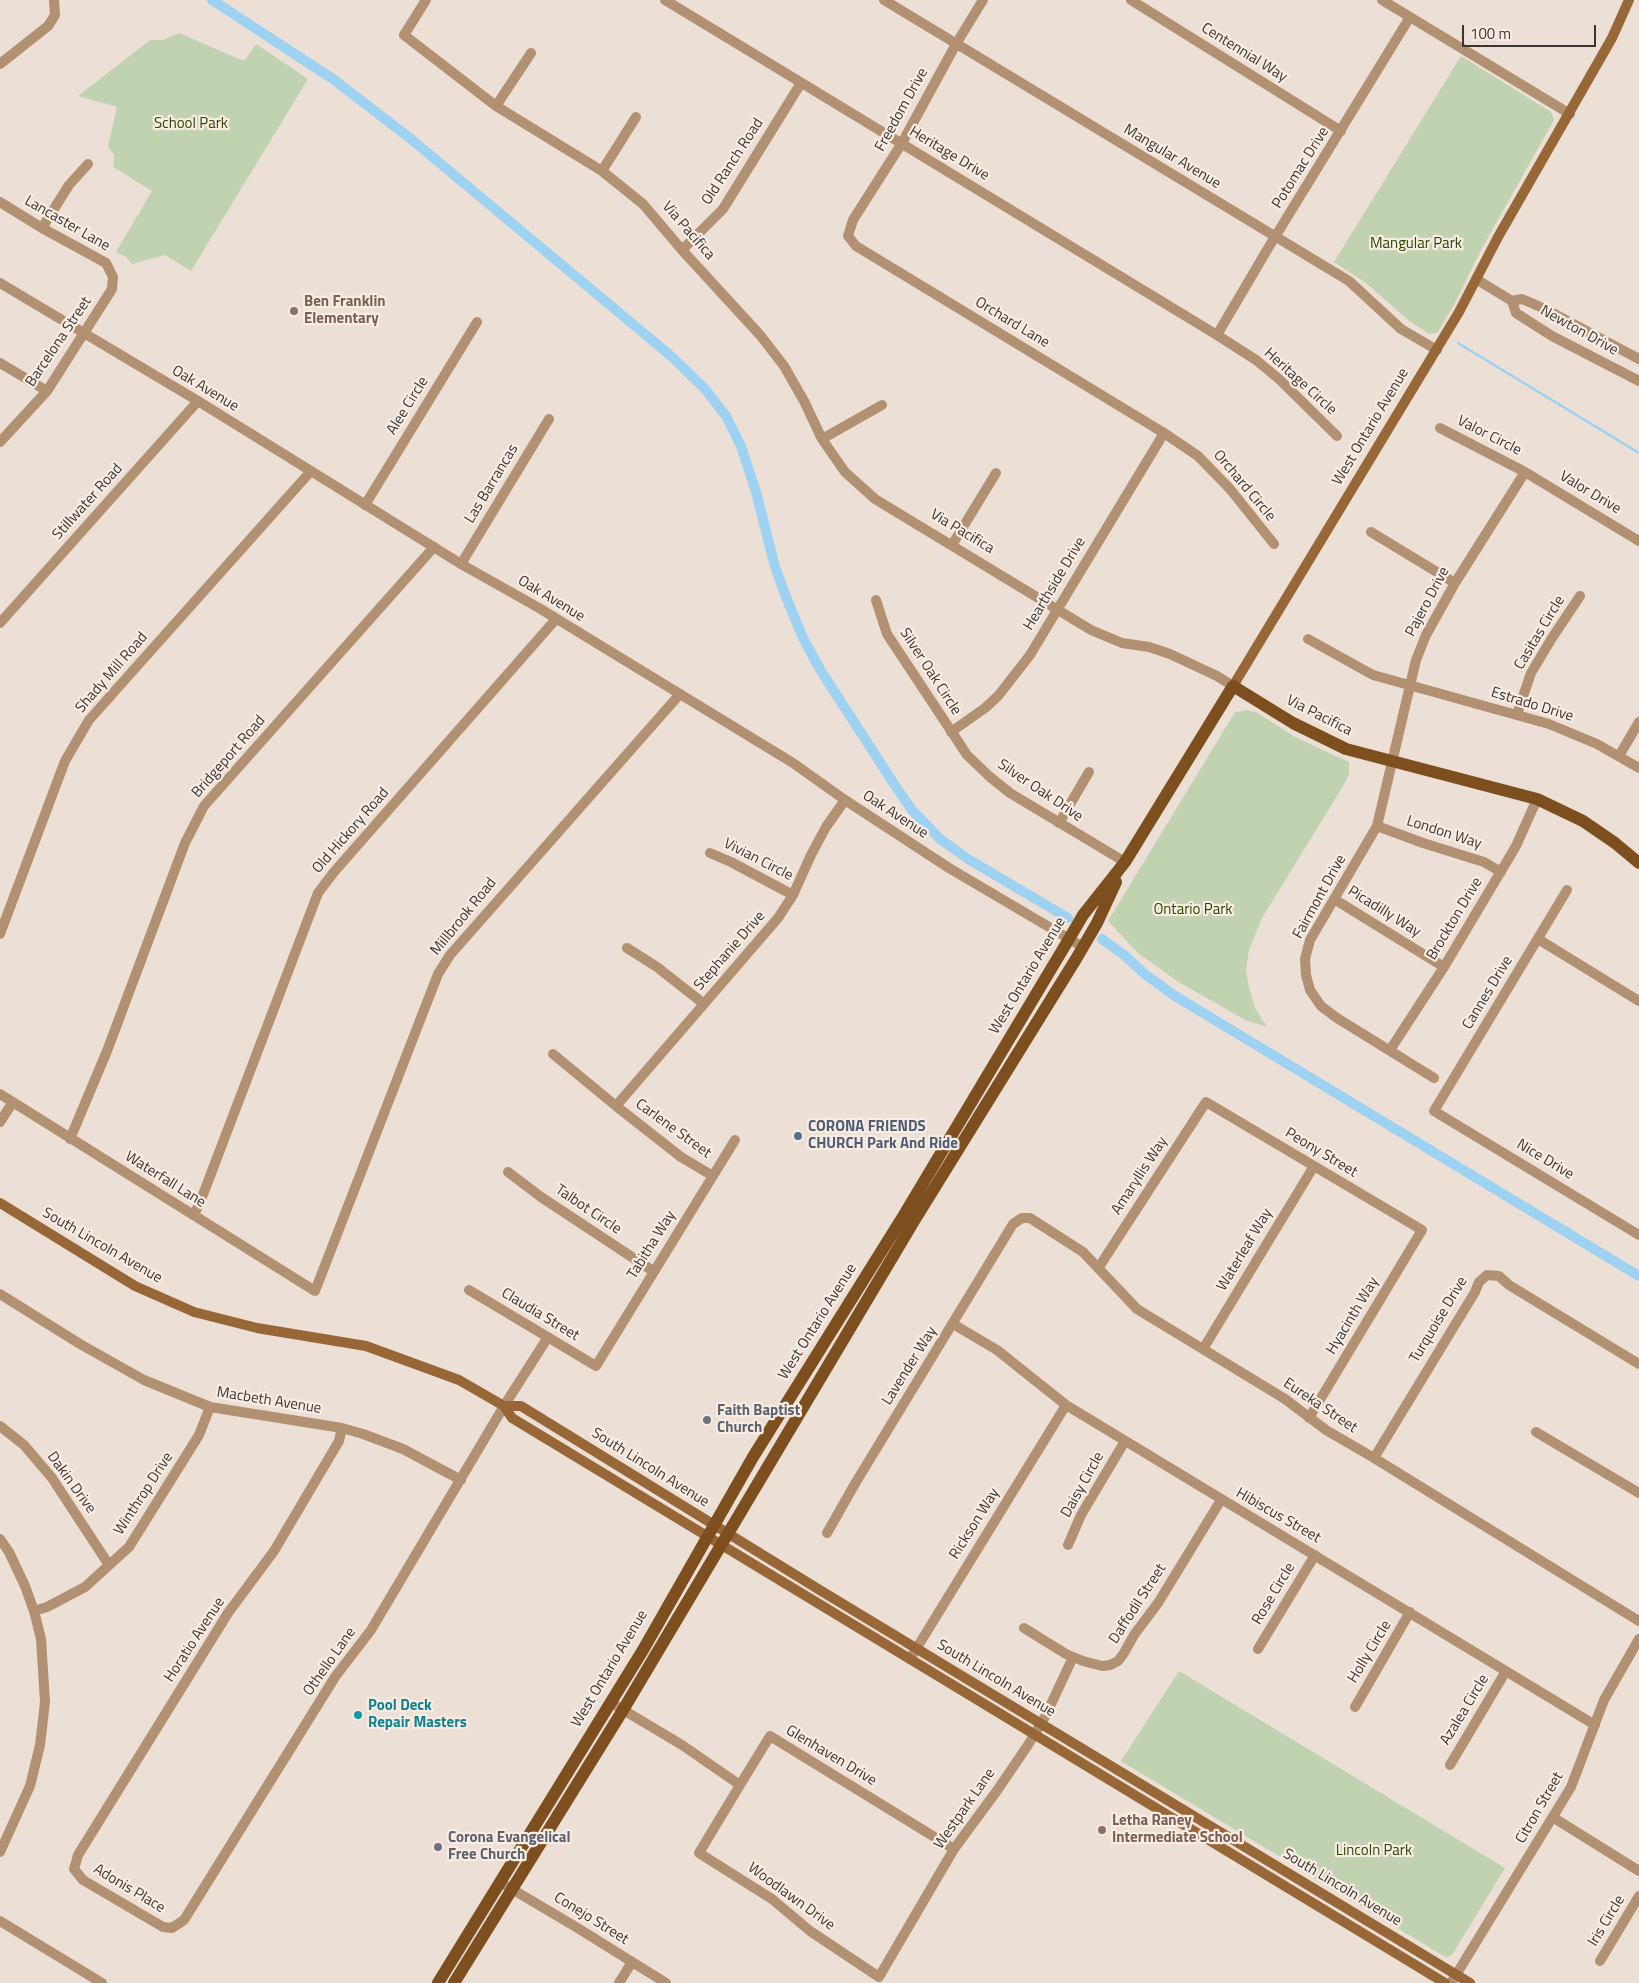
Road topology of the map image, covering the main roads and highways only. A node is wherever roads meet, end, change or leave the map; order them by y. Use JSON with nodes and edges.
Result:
{"nodes":[{"id":1,"x":1629,"y":0,"type":"edge"},
{"id":2,"x":1233,"y":686,"type":"junction"},
{"id":3,"x":1125,"y":862,"type":"junction"},
{"id":4,"x":1639,"y":863,"type":"edge"},
{"id":5,"x":0,"y":1203,"type":"edge"},
{"id":6,"x":504,"y":1406,"type":"junction"},
{"id":7,"x":714,"y":1525,"type":"junction"},
{"id":8,"x":728,"y":1534,"type":"junction"},
{"id":9,"x":707,"y":1537,"type":"junction"},
{"id":10,"x":721,"y":1545,"type":"junction"},
{"id":11,"x":1454,"y":1979,"type":"edge"},
{"id":12,"x":438,"y":1983,"type":"edge"},
{"id":13,"x":454,"y":1983,"type":"edge"},
{"id":14,"x":1445,"y":1983,"type":"edge"},
{"id":15,"x":1470,"y":1983,"type":"edge"}],
"edges":[{"from":1,"to":2,"type":"main road","name":"West Ontario Avenue"},
{"from":2,"to":3,"type":"main road","name":"West Ontario Avenue"},
{"from":2,"to":4,"type":"main road","name":"Via Pacifica"},
{"from":3,"to":7,"type":"main road","name":"West Ontario Avenue"},
{"from":3,"to":8,"type":"main road","name":"West Ontario Avenue"},
{"from":5,"to":6,"type":"main road","name":"South Lincoln Avenue"},
{"from":6,"to":7,"type":"main road","name":"South Lincoln Avenue"},
{"from":6,"to":9,"type":"main road","name":"South Lincoln Avenue"},
{"from":7,"to":8,"type":"main road","name":"South Lincoln Avenue"},
{"from":7,"to":9,"type":"main road","name":"West Ontario Avenue"},
{"from":8,"to":10,"type":"main road","name":"West Ontario Avenue"},
{"from":8,"to":11,"type":"main road","name":"South Lincoln Avenue"},
{"from":9,"to":10,"type":"main road","name":"South Lincoln Avenue"},
{"from":9,"to":12,"type":"main road","name":"West Ontario Avenue"},
{"from":10,"to":13,"type":"main road","name":"West Ontario Avenue"},
{"from":10,"to":14,"type":"main road","name":"South Lincoln Avenue"},
{"from":11,"to":15,"type":"main road","name":"South Lincoln Avenue"}]}
